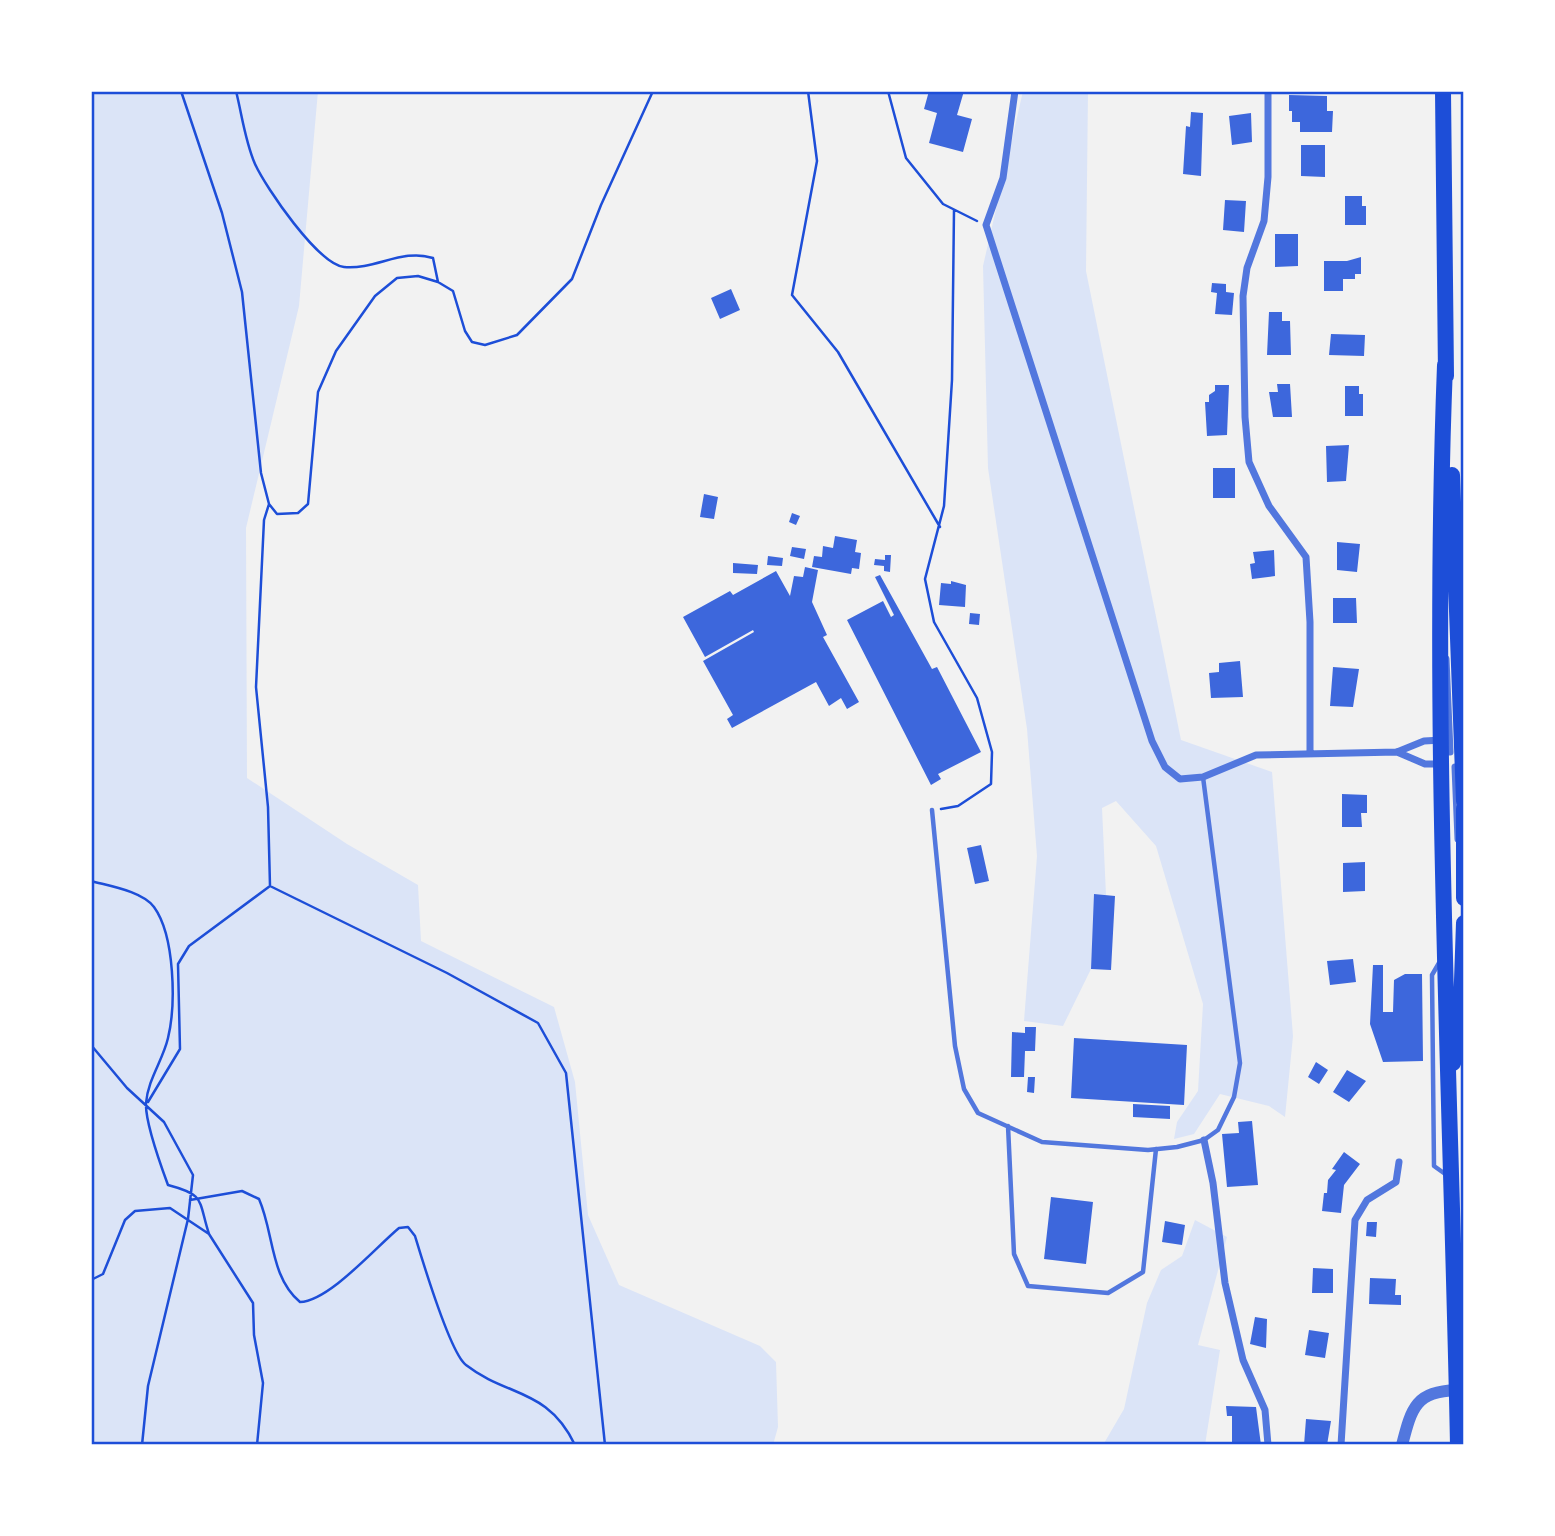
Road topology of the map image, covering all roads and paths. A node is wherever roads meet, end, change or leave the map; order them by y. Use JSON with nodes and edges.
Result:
{"nodes":[{"id":1,"x":181,"y":91,"type":"edge"},
{"id":2,"x":236,"y":91,"type":"edge"},
{"id":3,"x":653,"y":91,"type":"edge"},
{"id":4,"x":808,"y":91,"type":"edge"},
{"id":5,"x":888,"y":91,"type":"edge"},
{"id":6,"x":1015,"y":91,"type":"edge"},
{"id":7,"x":1268,"y":91,"type":"edge"},
{"id":8,"x":1443,"y":91,"type":"edge"},
{"id":9,"x":954,"y":210,"type":"junction"},
{"id":10,"x":986,"y":225,"type":"junction"},
{"id":11,"x":438,"y":282,"type":"junction"},
{"id":12,"x":1445,"y":365,"type":"junction"},
{"id":13,"x":269,"y":504,"type":"junction"},
{"id":14,"x":940,"y":527,"type":"junction"},
{"id":15,"x":1454,"y":747,"type":"edge"},
{"id":16,"x":1397,"y":752,"type":"junction"},
{"id":17,"x":1310,"y":754,"type":"junction"},
{"id":18,"x":1464,"y":772,"type":"edge"},
{"id":19,"x":1203,"y":777,"type":"junction"},
{"id":20,"x":1464,"y":801,"type":"edge"},
{"id":21,"x":1464,"y":809,"type":"edge"},
{"id":22,"x":932,"y":810,"type":"joint"},
{"id":23,"x":1464,"y":860,"type":"edge"},
{"id":24,"x":91,"y":881,"type":"edge"},
{"id":25,"x":271,"y":886,"type":"junction"},
{"id":26,"x":1464,"y":898,"type":"edge"},
{"id":27,"x":1464,"y":923,"type":"edge"},
{"id":28,"x":1444,"y":953,"type":"junction"},
{"id":29,"x":91,"y":1045,"type":"edge"},
{"id":30,"x":1450,"y":1072,"type":"junction"},
{"id":31,"x":146,"y":1105,"type":"junction"},
{"id":32,"x":1007,"y":1126,"type":"junction"},
{"id":33,"x":1205,"y":1140,"type":"junction"},
{"id":34,"x":1156,"y":1149,"type":"junction"},
{"id":35,"x":1399,"y":1163,"type":"dead end"},
{"id":36,"x":1452,"y":1179,"type":"junction"},
{"id":37,"x":191,"y":1191,"type":"junction"},
{"id":38,"x":199,"y":1197,"type":"junction"},
{"id":39,"x":190,"y":1200,"type":"junction"},
{"id":40,"x":188,"y":1220,"type":"junction"},
{"id":41,"x":209,"y":1234,"type":"junction"},
{"id":42,"x":91,"y":1280,"type":"edge"},
{"id":43,"x":1457,"y":1390,"type":"junction"},
{"id":44,"x":142,"y":1445,"type":"edge"},
{"id":45,"x":257,"y":1445,"type":"edge"},
{"id":46,"x":575,"y":1445,"type":"edge"},
{"id":47,"x":605,"y":1445,"type":"edge"},
{"id":48,"x":1268,"y":1445,"type":"edge"},
{"id":49,"x":1341,"y":1445,"type":"edge"},
{"id":50,"x":1402,"y":1445,"type":"edge"},
{"id":51,"x":1458,"y":1445,"type":"edge"}],
"edges":[{"from":1,"to":13,"type":"path"},
{"from":2,"to":11,"type":"path"},
{"from":3,"to":11,"type":"path"},
{"from":4,"to":14,"type":"path"},
{"from":5,"to":9,"type":"path"},
{"from":6,"to":10,"type":"street"},
{"from":7,"to":17,"type":"street"},
{"from":8,"to":12,"type":"main road"},
{"from":9,"to":10,"type":"path"},
{"from":9,"to":14,"type":"path"},
{"from":10,"to":19,"type":"street"},
{"from":11,"to":13,"type":"path"},
{"from":12,"to":15,"type":"main road"},
{"from":12,"to":15,"type":"main road"},
{"from":13,"to":25,"type":"path"},
{"from":14,"to":22,"type":"path"},
{"from":15,"to":16,"type":"street"},
{"from":15,"to":16,"type":"street"},
{"from":15,"to":18,"type":"main road"},
{"from":15,"to":23,"type":"street"},
{"from":15,"to":28,"type":"main road"},
{"from":16,"to":17,"type":"street"},
{"from":17,"to":19,"type":"street"},
{"from":18,"to":20,"type":"main road"},
{"from":19,"to":33,"type":"lane"},
{"from":21,"to":23,"type":"main road"},
{"from":22,"to":32,"type":"lane"},
{"from":23,"to":26,"type":"main road"},
{"from":24,"to":31,"type":"path"},
{"from":25,"to":31,"type":"path"},
{"from":25,"to":47,"type":"path"},
{"from":27,"to":30,"type":"main road"},
{"from":28,"to":30,"type":"main road"},
{"from":28,"to":36,"type":"lane"},
{"from":29,"to":31,"type":"path"},
{"from":30,"to":36,"type":"main road"},
{"from":31,"to":37,"type":"path"},
{"from":31,"to":37,"type":"path"},
{"from":32,"to":34,"type":"lane"},
{"from":32,"to":34,"type":"lane"},
{"from":33,"to":34,"type":"lane"},
{"from":33,"to":48,"type":"street"},
{"from":35,"to":49,"type":"street"},
{"from":36,"to":43,"type":"main road"},
{"from":37,"to":38,"type":"path"},
{"from":37,"to":39,"type":"path"},
{"from":38,"to":39,"type":"path"},
{"from":38,"to":41,"type":"path"},
{"from":38,"to":46,"type":"path"},
{"from":39,"to":40,"type":"path"},
{"from":40,"to":41,"type":"path"},
{"from":40,"to":42,"type":"path"},
{"from":40,"to":44,"type":"path"},
{"from":41,"to":45,"type":"path"},
{"from":43,"to":50,"type":"street"},
{"from":43,"to":51,"type":"main road"}]}
